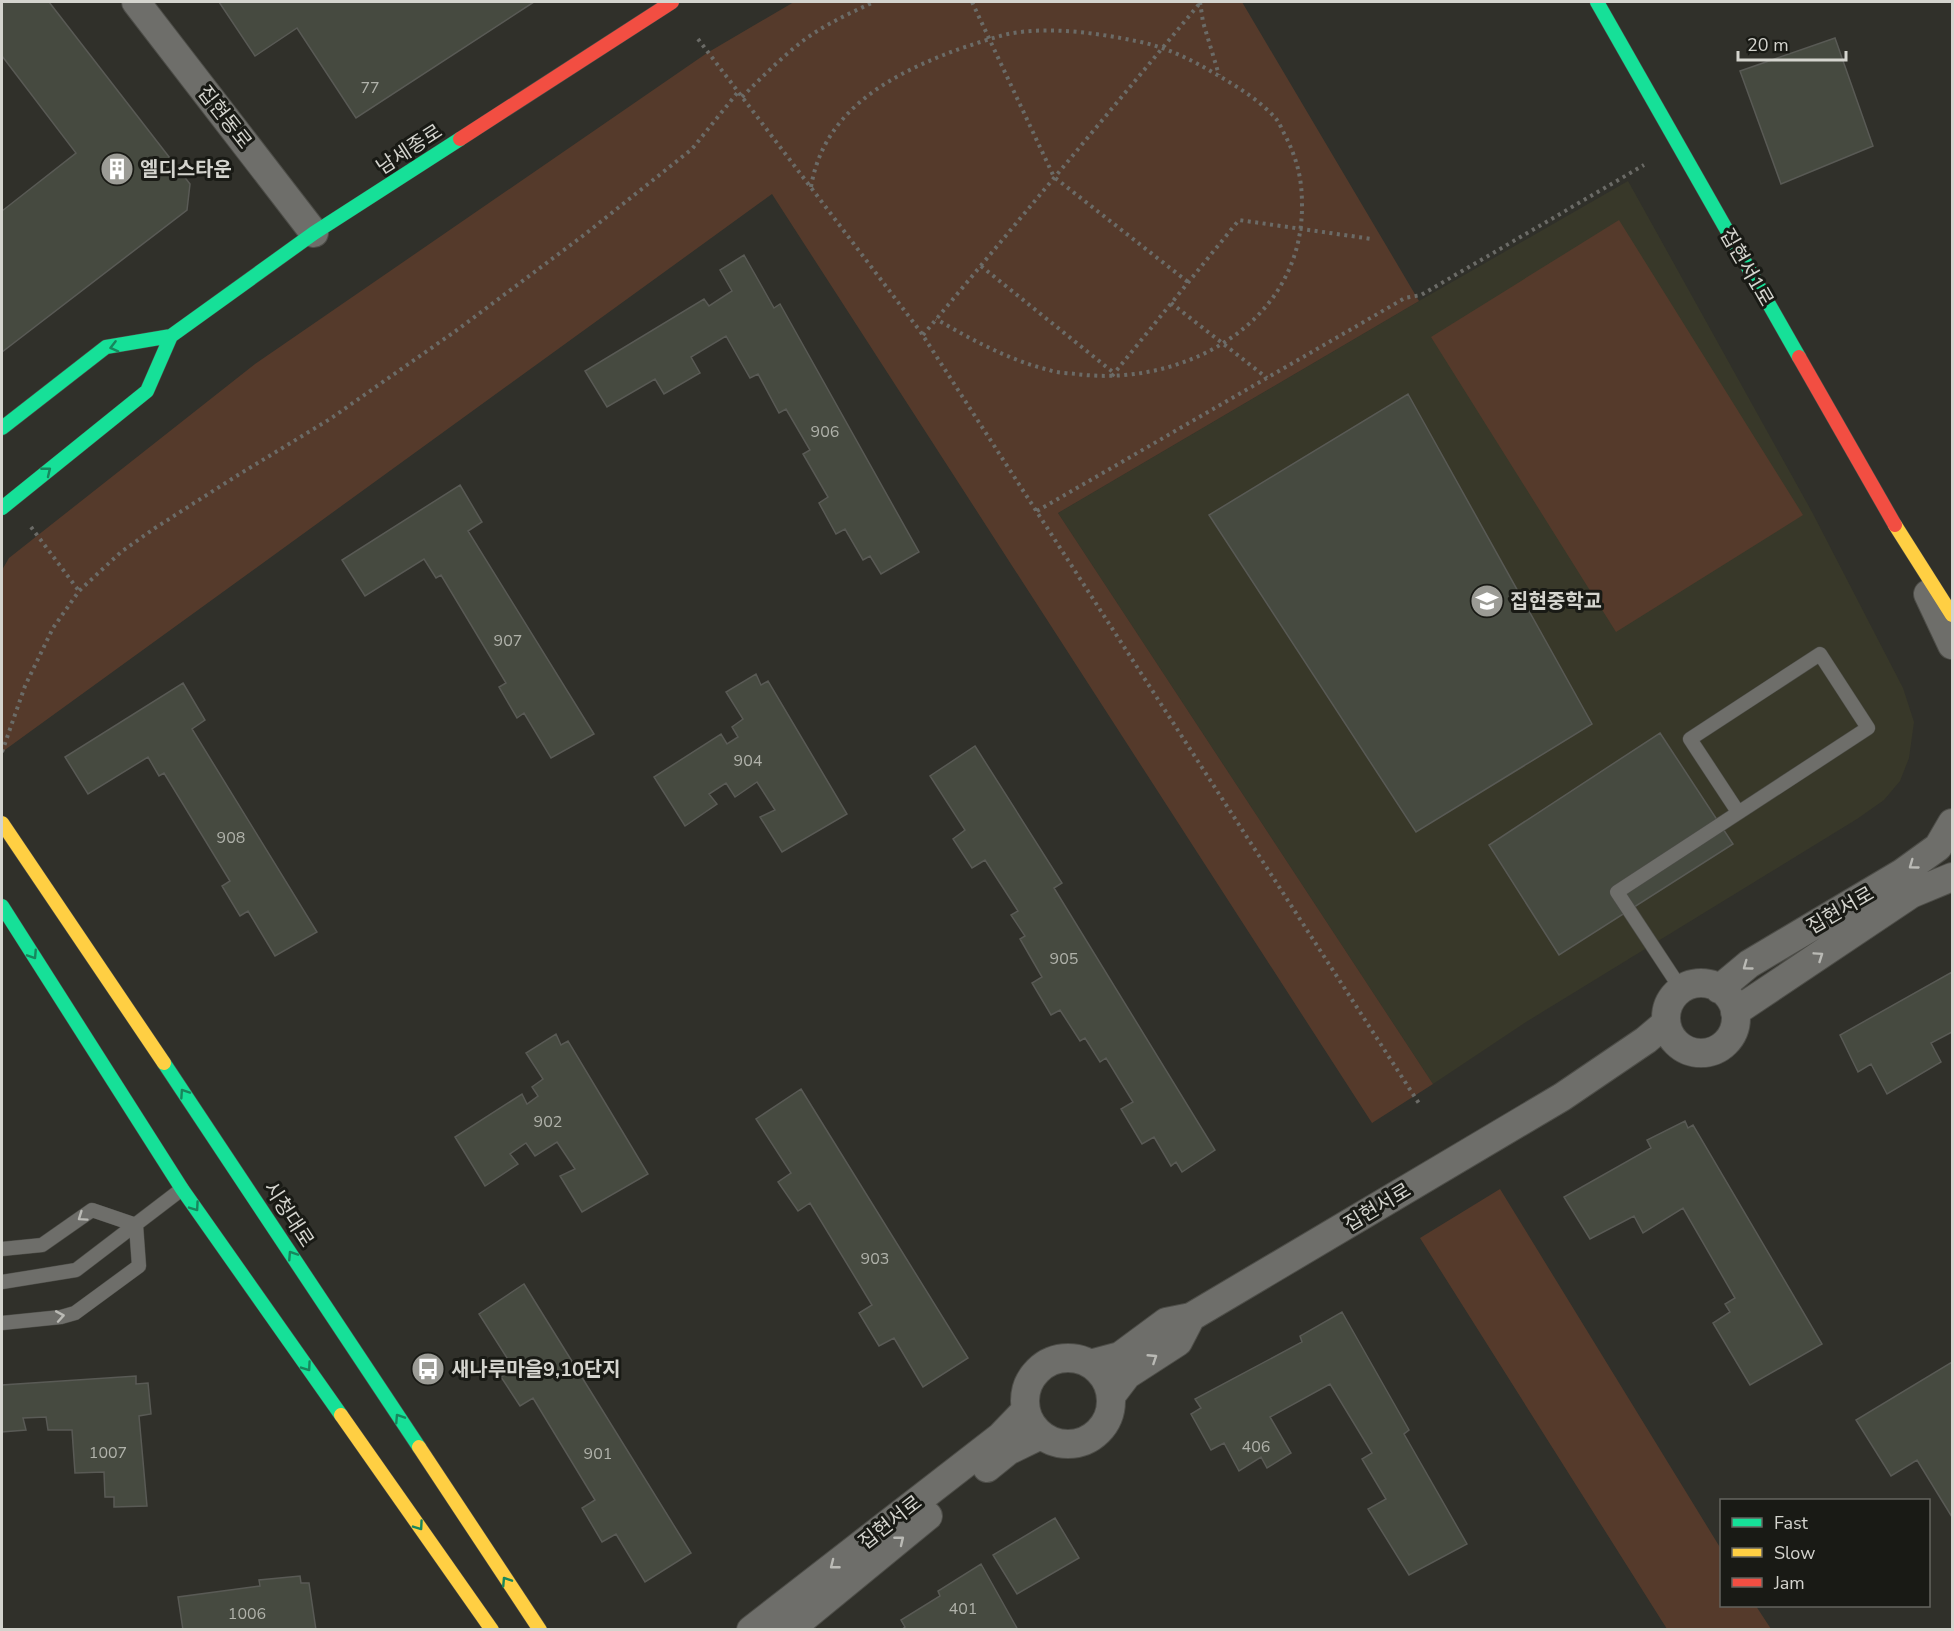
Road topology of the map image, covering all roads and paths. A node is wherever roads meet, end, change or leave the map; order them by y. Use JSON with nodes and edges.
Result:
{"nodes":[{"id":1,"x":136,"y":2,"type":"edge"},
{"id":2,"x":672,"y":2,"type":"edge"},
{"id":3,"x":874,"y":2,"type":"edge"},
{"id":4,"x":972,"y":2,"type":"edge"},
{"id":5,"x":1200,"y":2,"type":"edge"},
{"id":6,"x":1597,"y":2,"type":"edge"},
{"id":7,"x":698,"y":39,"type":"dead end"},
{"id":8,"x":990,"y":39,"type":"junction"},
{"id":9,"x":1162,"y":48,"type":"junction"},
{"id":10,"x":1220,"y":76,"type":"junction"},
{"id":11,"x":738,"y":92,"type":"junction"},
{"id":12,"x":742,"y":97,"type":"junction"},
{"id":13,"x":1644,"y":165,"type":"dead end"},
{"id":14,"x":1054,"y":177,"type":"junction"},
{"id":15,"x":811,"y":187,"type":"junction"},
{"id":16,"x":1301,"y":228,"type":"junction"},
{"id":17,"x":314,"y":233,"type":"junction"},
{"id":18,"x":1372,"y":239,"type":"dead end"},
{"id":19,"x":981,"y":266,"type":"junction"},
{"id":20,"x":1188,"y":282,"type":"junction"},
{"id":21,"x":1171,"y":303,"type":"junction"},
{"id":22,"x":936,"y":319,"type":"junction"},
{"id":23,"x":923,"y":335,"type":"junction"},
{"id":24,"x":171,"y":336,"type":"junction"},
{"id":25,"x":1222,"y":344,"type":"junction"},
{"id":26,"x":1113,"y":375,"type":"junction"},
{"id":27,"x":1267,"y":378,"type":"junction"},
{"id":28,"x":2,"y":428,"type":"edge"},
{"id":29,"x":2,"y":508,"type":"edge"},
{"id":30,"x":1037,"y":511,"type":"junction"},
{"id":31,"x":29,"y":526,"type":"dead end"},
{"id":32,"x":1899,"y":532,"type":"junction"},
{"id":33,"x":79,"y":591,"type":"junction"},
{"id":34,"x":1953,"y":615,"type":"edge"},
{"id":35,"x":1953,"y":645,"type":"edge"},
{"id":36,"x":2,"y":752,"type":"edge"},
{"id":37,"x":1738,"y":812,"type":"junction"},
{"id":38,"x":2,"y":823,"type":"edge"},
{"id":39,"x":1953,"y":823,"type":"edge"},
{"id":40,"x":1953,"y":877,"type":"edge"},
{"id":41,"x":2,"y":906,"type":"edge"},
{"id":42,"x":1681,"y":989,"type":"junction"},
{"id":43,"x":1719,"y":989,"type":"junction"},
{"id":44,"x":1735,"y":1012,"type":"junction"},
{"id":45,"x":1666,"y":1023,"type":"junction"},
{"id":46,"x":1682,"y":1047,"type":"junction"},
{"id":47,"x":1563,"y":1097,"type":"junction"},
{"id":48,"x":1420,"y":1105,"type":"dead end"},
{"id":49,"x":182,"y":1189,"type":"junction"},
{"id":50,"x":136,"y":1225,"type":"junction"},
{"id":51,"x":2,"y":1250,"type":"edge"},
{"id":52,"x":2,"y":1281,"type":"edge"},
{"id":53,"x":1191,"y":1317,"type":"junction"},
{"id":54,"x":2,"y":1323,"type":"edge"},
{"id":55,"x":1090,"y":1364,"type":"junction"},
{"id":56,"x":1111,"y":1396,"type":"junction"},
{"id":57,"x":1026,"y":1410,"type":"junction"},
{"id":58,"x":1041,"y":1435,"type":"junction"},
{"id":59,"x":492,"y":1629,"type":"edge"},
{"id":60,"x":540,"y":1629,"type":"edge"},
{"id":61,"x":751,"y":1629,"type":"edge"},
{"id":62,"x":789,"y":1629,"type":"edge"}],
"edges":[{"from":1,"to":17,"type":"street","name":"집현동로"},
{"from":2,"to":17,"type":"street","name":"남세종로"},
{"from":3,"to":12,"type":"path"},
{"from":4,"to":8,"type":"path"},
{"from":5,"to":9,"type":"path"},
{"from":5,"to":10,"type":"path"},
{"from":6,"to":32,"type":"street","name":"집현서1로"},
{"from":7,"to":11,"type":"path"},
{"from":8,"to":9,"type":"path"},
{"from":8,"to":14,"type":"path"},
{"from":8,"to":15,"type":"path"},
{"from":9,"to":10,"type":"path"},
{"from":9,"to":14,"type":"path"},
{"from":10,"to":16,"type":"path"},
{"from":11,"to":12,"type":"path"},
{"from":11,"to":33,"type":"path"},
{"from":12,"to":15,"type":"path"},
{"from":13,"to":27,"type":"path"},
{"from":14,"to":19,"type":"path"},
{"from":14,"to":20,"type":"path"},
{"from":15,"to":23,"type":"path"},
{"from":16,"to":18,"type":"path"},
{"from":16,"to":20,"type":"path"},
{"from":16,"to":25,"type":"path"},
{"from":17,"to":24,"type":"street","name":"남세종로"},
{"from":19,"to":22,"type":"path"},
{"from":19,"to":26,"type":"path"},
{"from":20,"to":21,"type":"path"},
{"from":21,"to":25,"type":"path"},
{"from":21,"to":26,"type":"path"},
{"from":22,"to":23,"type":"path"},
{"from":22,"to":26,"type":"path"},
{"from":23,"to":30,"type":"path"},
{"from":24,"to":28,"type":"street","name":"남세종로","one_way":true},
{"from":29,"to":24,"type":"street","one_way":true},
{"from":25,"to":26,"type":"path"},
{"from":25,"to":27,"type":"path"},
{"from":27,"to":30,"type":"path"},
{"from":30,"to":48,"type":"path"},
{"from":31,"to":33,"type":"path"},
{"from":32,"to":34,"type":"street","name":"집현서1로"},
{"from":32,"to":35,"type":"street","name":"집현서1로"},
{"from":33,"to":36,"type":"path"},
{"from":37,"to":37,"type":"lane"},
{"from":37,"to":42,"type":"lane"},
{"from":60,"to":38,"type":"street","name":"시청대로","one_way":true},
{"from":39,"to":43,"type":"street","name":"집현서로","one_way":true},
{"from":44,"to":40,"type":"street","name":"집현서로","one_way":true},
{"from":41,"to":49,"type":"street","one_way":true},
{"from":42,"to":43,"type":"street"},
{"from":42,"to":45,"type":"street"},
{"from":43,"to":44,"type":"street"},
{"from":44,"to":46,"type":"street"},
{"from":45,"to":46,"type":"street"},
{"from":45,"to":47,"type":"street","name":"집현서로"},
{"from":46,"to":47,"type":"street","name":"집현서로"},
{"from":47,"to":53,"type":"street","name":"집현서로"},
{"from":49,"to":50,"type":"lane"},
{"from":49,"to":59,"type":"street","one_way":true},
{"from":50,"to":51,"type":"lane","one_way":true},
{"from":50,"to":52,"type":"lane"},
{"from":54,"to":50,"type":"lane","one_way":true},
{"from":53,"to":55,"type":"street","name":"집현서로"},
{"from":56,"to":53,"type":"street","one_way":true},
{"from":55,"to":56,"type":"street"},
{"from":55,"to":57,"type":"street"},
{"from":56,"to":58,"type":"street"},
{"from":57,"to":58,"type":"street"},
{"from":57,"to":61,"type":"street","name":"집현서로","one_way":true},
{"from":62,"to":58,"type":"street","name":"집현서로","one_way":true}]}
